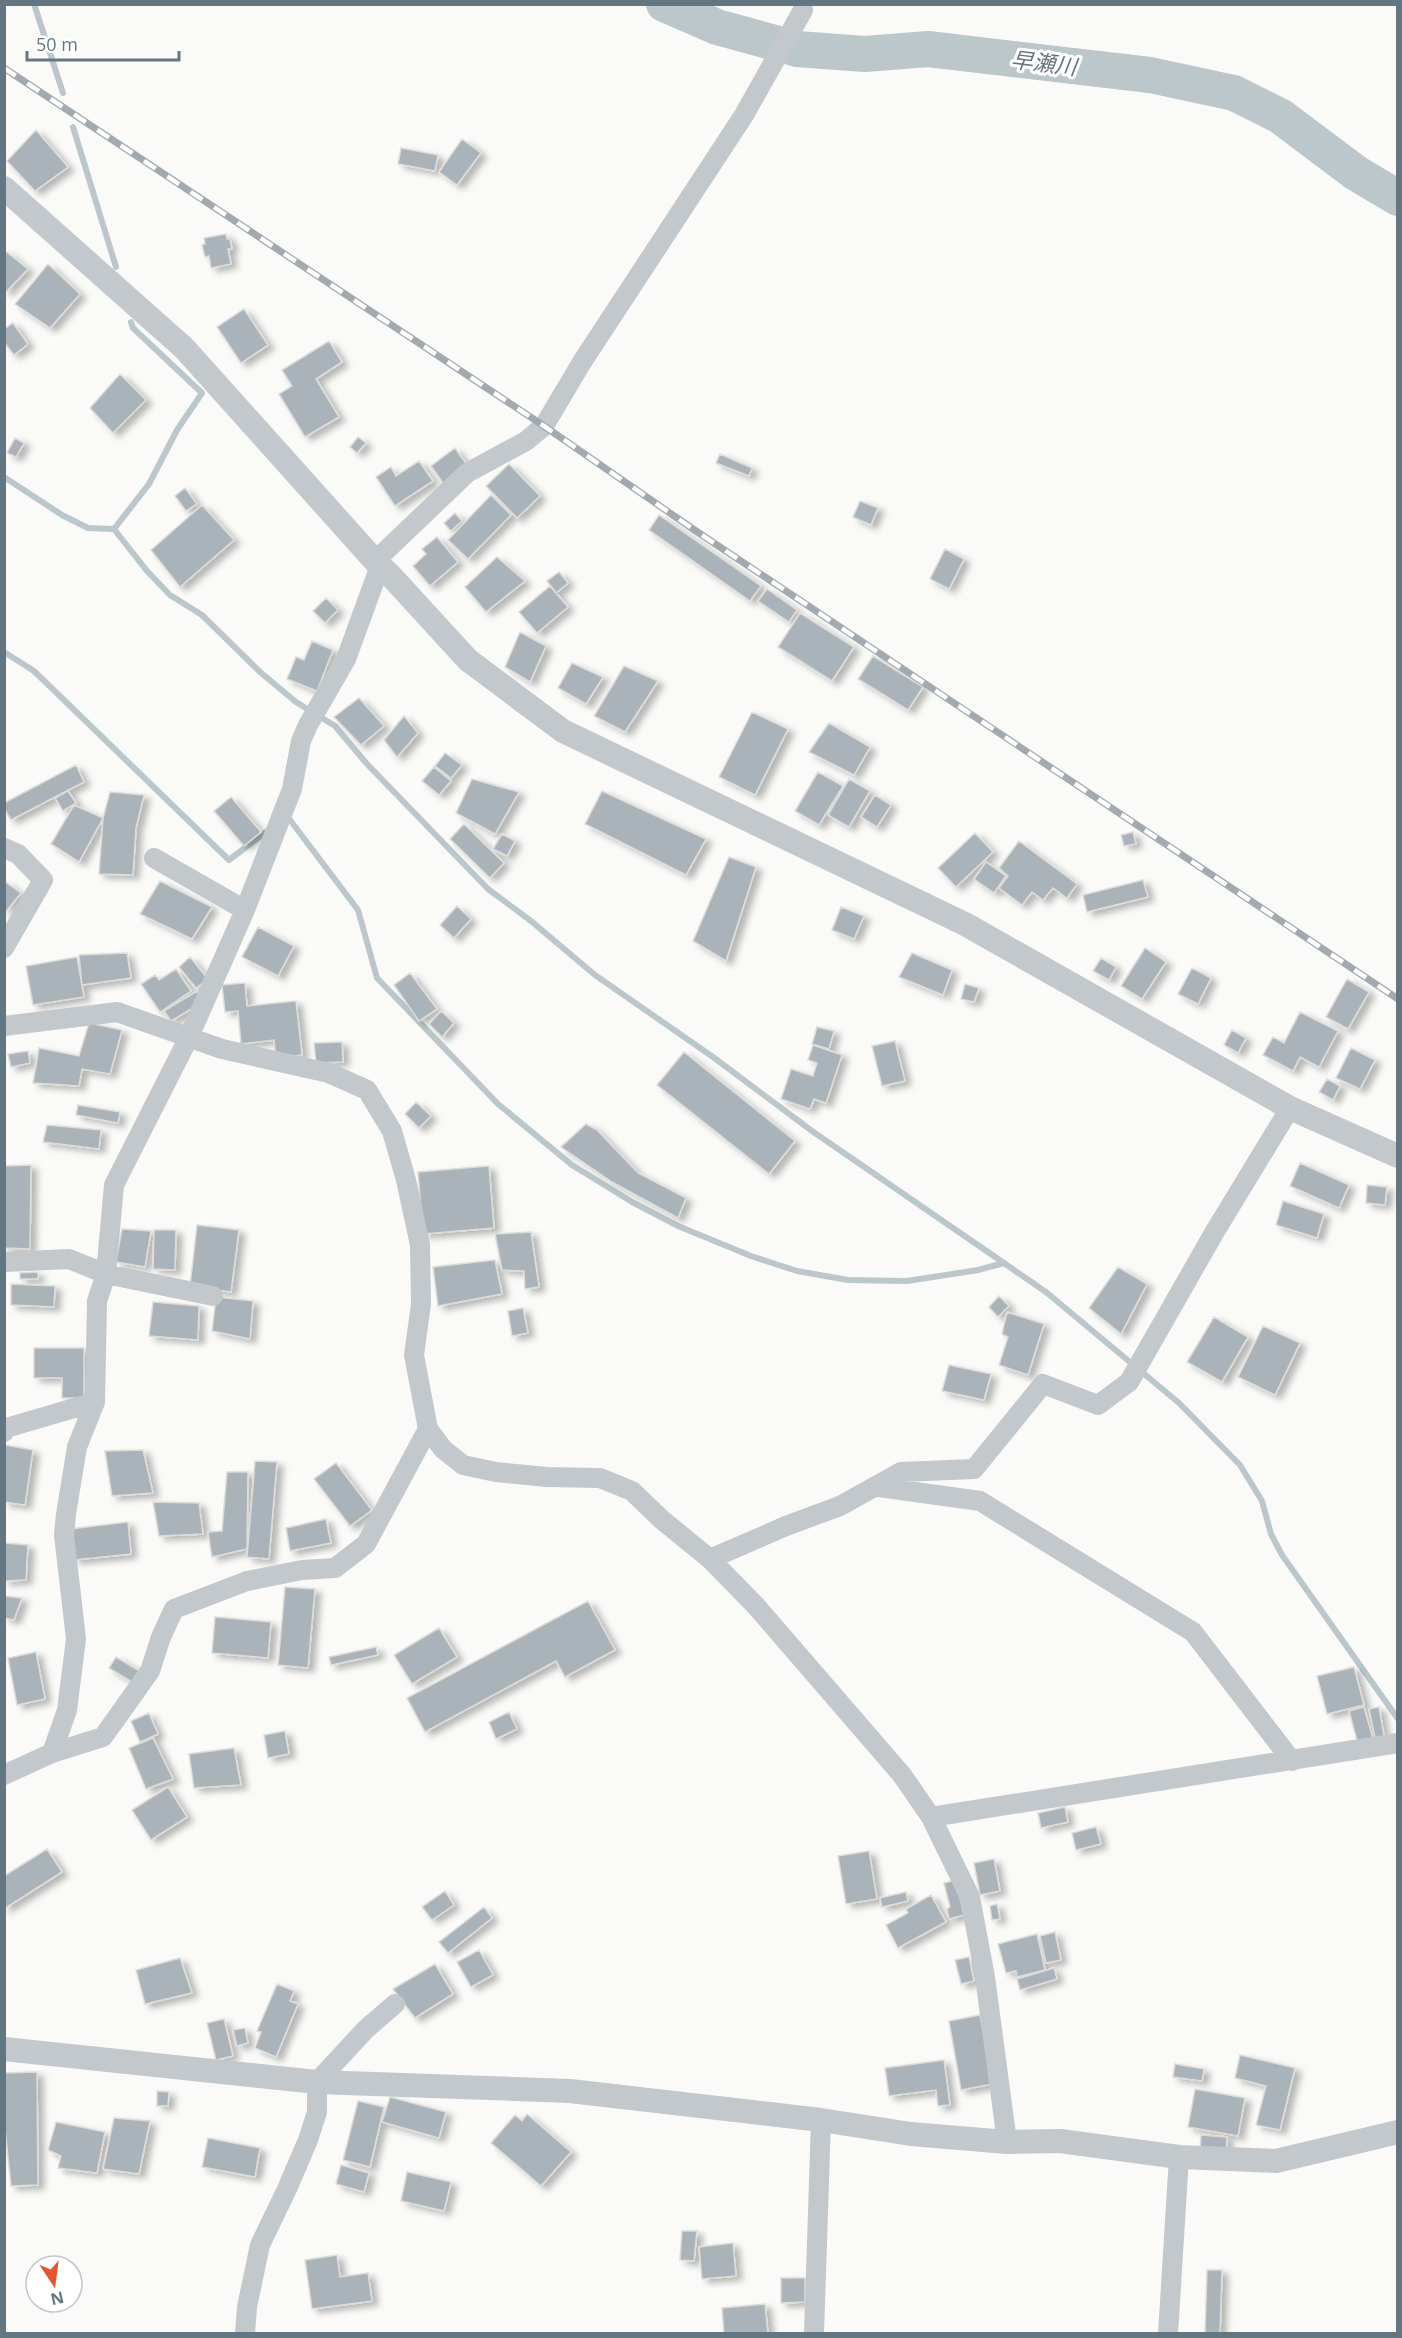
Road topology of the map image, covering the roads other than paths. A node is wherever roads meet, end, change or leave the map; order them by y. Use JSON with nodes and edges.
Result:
{"nodes":[{"id":1,"x":803,"y":10,"type":"dead end"},
{"id":2,"x":4,"y":188,"type":"edge"},
{"id":3,"x":377,"y":564,"type":"junction"},
{"id":4,"x":4,"y":848,"type":"edge"},
{"id":5,"x":154,"y":858,"type":"dead end"},
{"id":6,"x":244,"y":910,"type":"junction"},
{"id":7,"x":4,"y":948,"type":"edge"},
{"id":8,"x":4,"y":1026,"type":"edge"},
{"id":9,"x":188,"y":1039,"type":"junction"},
{"id":10,"x":1290,"y":1108,"type":"junction"},
{"id":11,"x":1398,"y":1156,"type":"edge"},
{"id":12,"x":4,"y":1262,"type":"edge"},
{"id":13,"x":106,"y":1274,"type":"junction"},
{"id":14,"x":213,"y":1296,"type":"dead end"},
{"id":15,"x":94,"y":1402,"type":"junction"},
{"id":16,"x":428,"y":1430,"type":"junction"},
{"id":17,"x":4,"y":1432,"type":"edge"},
{"id":18,"x":879,"y":1487,"type":"junction"},
{"id":19,"x":710,"y":1559,"type":"junction"},
{"id":20,"x":1395,"y":1749,"type":"edge"},
{"id":21,"x":52,"y":1753,"type":"junction"},
{"id":22,"x":1292,"y":1761,"type":"junction"},
{"id":23,"x":4,"y":1775,"type":"edge"},
{"id":24,"x":931,"y":1817,"type":"junction"},
{"id":25,"x":395,"y":2004,"type":"dead end"},
{"id":26,"x":4,"y":2049,"type":"edge"},
{"id":27,"x":317,"y":2082,"type":"junction"},
{"id":28,"x":820,"y":2120,"type":"junction"},
{"id":29,"x":1398,"y":2133,"type":"edge"},
{"id":30,"x":1007,"y":2142,"type":"junction"},
{"id":31,"x":1179,"y":2157,"type":"junction"},
{"id":32,"x":244,"y":2334,"type":"edge"},
{"id":33,"x":814,"y":2334,"type":"edge"},
{"id":34,"x":1168,"y":2334,"type":"edge"}],
"edges":[{"from":1,"to":3,"type":"street"},
{"from":2,"to":3,"type":"street"},
{"from":3,"to":6,"type":"street"},
{"from":3,"to":10,"type":"street"},
{"from":4,"to":7,"type":"street"},
{"from":5,"to":6,"type":"street"},
{"from":6,"to":9,"type":"street"},
{"from":8,"to":9,"type":"street"},
{"from":9,"to":13,"type":"street"},
{"from":9,"to":16,"type":"street"},
{"from":10,"to":11,"type":"street"},
{"from":10,"to":18,"type":"street"},
{"from":12,"to":13,"type":"street"},
{"from":13,"to":14,"type":"street"},
{"from":13,"to":15,"type":"street"},
{"from":15,"to":17,"type":"street"},
{"from":15,"to":21,"type":"street"},
{"from":16,"to":19,"type":"street"},
{"from":16,"to":21,"type":"street"},
{"from":18,"to":19,"type":"street"},
{"from":18,"to":22,"type":"street"},
{"from":19,"to":24,"type":"street"},
{"from":20,"to":22,"type":"street"},
{"from":21,"to":23,"type":"street"},
{"from":22,"to":24,"type":"street"},
{"from":24,"to":30,"type":"street"},
{"from":25,"to":27,"type":"street"},
{"from":26,"to":27,"type":"street"},
{"from":27,"to":28,"type":"street"},
{"from":27,"to":32,"type":"street"},
{"from":28,"to":30,"type":"street"},
{"from":28,"to":33,"type":"street"},
{"from":29,"to":31,"type":"street"},
{"from":30,"to":31,"type":"street"},
{"from":31,"to":34,"type":"street"}]}
